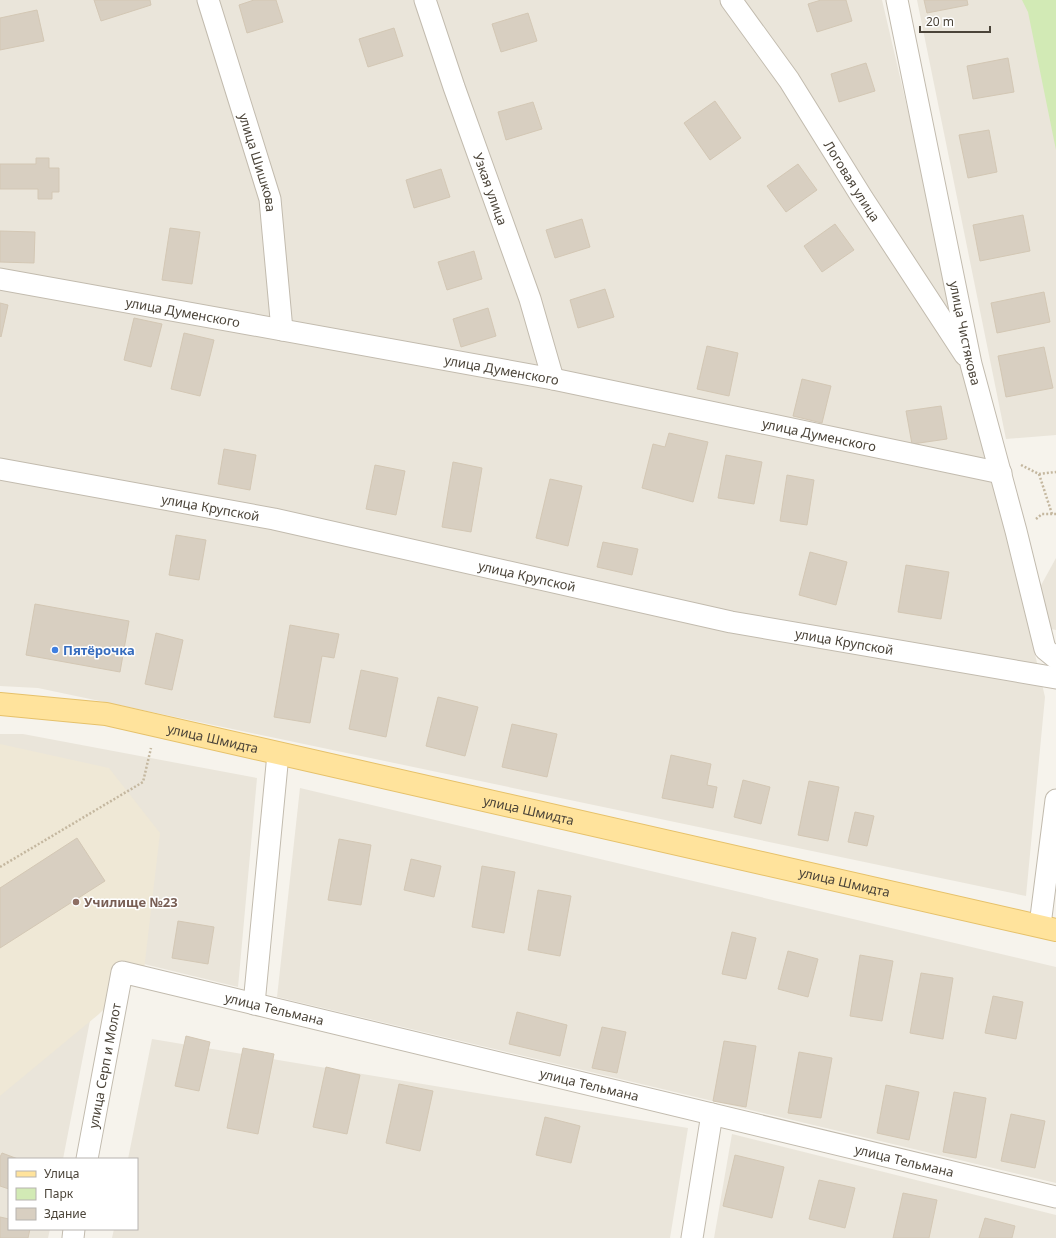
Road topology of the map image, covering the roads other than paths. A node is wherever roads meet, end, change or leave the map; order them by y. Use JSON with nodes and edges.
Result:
{"nodes":[{"id":1,"x":208,"y":0,"type":"edge"},
{"id":2,"x":425,"y":0,"type":"edge"},
{"id":3,"x":731,"y":0,"type":"edge"},
{"id":4,"x":896,"y":0,"type":"edge"},
{"id":5,"x":0,"y":279,"type":"edge"},
{"id":6,"x":282,"y":330,"type":"junction"},
{"id":7,"x":971,"y":364,"type":"junction"},
{"id":8,"x":553,"y":379,"type":"junction"},
{"id":9,"x":0,"y":469,"type":"edge"},
{"id":10,"x":1001,"y":473,"type":"junction"},
{"id":11,"x":1056,"y":658,"type":"edge"},
{"id":12,"x":1056,"y":678,"type":"edge"},
{"id":13,"x":0,"y":704,"type":"edge"},
{"id":14,"x":278,"y":754,"type":"junction"},
{"id":15,"x":1056,"y":800,"type":"edge"},
{"id":16,"x":1048,"y":928,"type":"edge"},
{"id":17,"x":122,"y":972,"type":"joint"},
{"id":18,"x":254,"y":1004,"type":"junction"},
{"id":19,"x":712,"y":1114,"type":"junction"},
{"id":20,"x":87,"y":1158,"type":"edge"},
{"id":21,"x":1056,"y":1197,"type":"edge"},
{"id":22,"x":692,"y":1238,"type":"edge"}],
"edges":[{"from":1,"to":6,"type":"street","name":"улица Шишкова"},
{"from":2,"to":8,"type":"street","name":"Узкая улица"},
{"from":3,"to":7,"type":"street","name":"Логовая улица"},
{"from":4,"to":7,"type":"street","name":"улица Чистякова"},
{"from":5,"to":6,"type":"street","name":"улица Думенского"},
{"from":6,"to":8,"type":"street","name":"улица Думенского"},
{"from":7,"to":10,"type":"street","name":"улица Чистякова"},
{"from":8,"to":10,"type":"street","name":"улица Думенского"},
{"from":9,"to":12,"type":"street","name":"улица Крупской"},
{"from":10,"to":11,"type":"street","name":"улица Чистякова"},
{"from":13,"to":14,"type":"main road","name":"улица Шмидта"},
{"from":14,"to":16,"type":"main road","name":"улица Шмидта"},
{"from":14,"to":18,"type":"street"},
{"from":15,"to":16,"type":"street"},
{"from":17,"to":18,"type":"street","name":"улица Тельмана"},
{"from":17,"to":20,"type":"street","name":"улица Серп и Молот"},
{"from":18,"to":19,"type":"street","name":"улица Тельмана"},
{"from":19,"to":21,"type":"street","name":"улица Тельмана"},
{"from":19,"to":22,"type":"street"}]}
